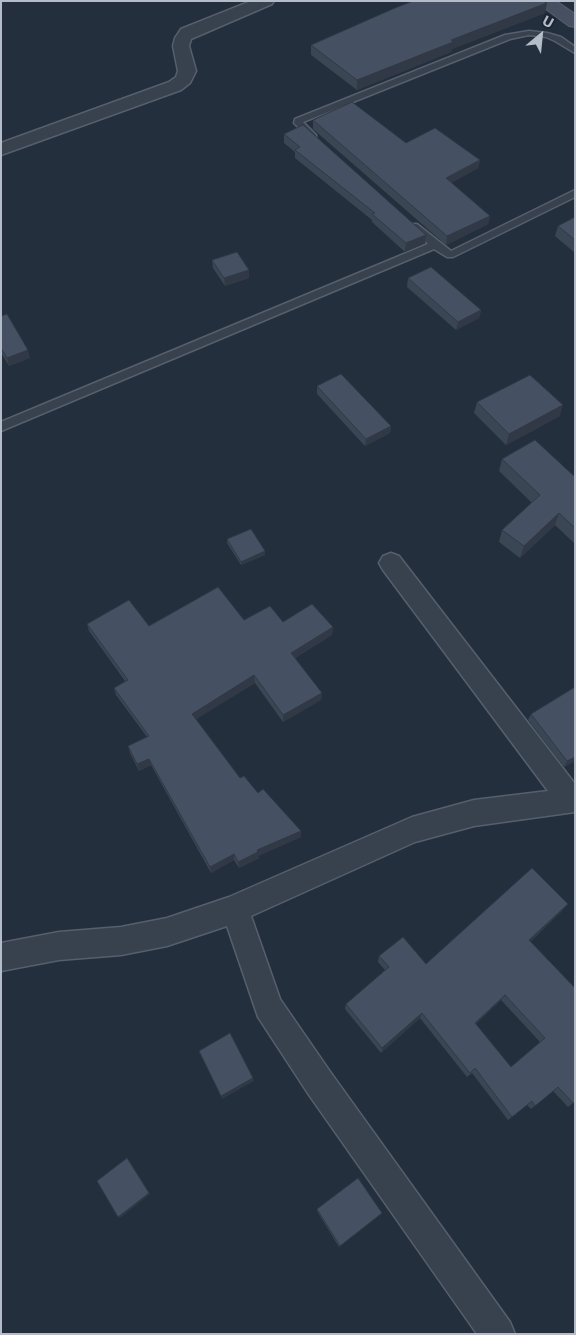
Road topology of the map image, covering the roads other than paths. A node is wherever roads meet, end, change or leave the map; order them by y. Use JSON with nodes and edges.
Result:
{"nodes":[{"id":1,"x":266,"y":1,"type":"edge"},
{"id":2,"x":544,"y":1,"type":"edge"},
{"id":3,"x":567,"y":1,"type":"edge"},
{"id":4,"x":575,"y":7,"type":"edge"},
{"id":5,"x":575,"y":22,"type":"edge"},
{"id":6,"x":575,"y":51,"type":"edge"},
{"id":7,"x":321,"y":144,"type":"edge"},
{"id":8,"x":1,"y":149,"type":"edge"},
{"id":9,"x":575,"y":193,"type":"edge"},
{"id":10,"x":407,"y":220,"type":"edge"},
{"id":11,"x":435,"y":245,"type":"junction"},
{"id":12,"x":1,"y":427,"type":"edge"},
{"id":13,"x":391,"y":563,"type":"dead end"},
{"id":14,"x":573,"y":800,"type":"edge"},
{"id":15,"x":235,"y":909,"type":"junction"},
{"id":16,"x":1,"y":957,"type":"edge"},
{"id":17,"x":498,"y":1334,"type":"edge"}],
"edges":[{"from":1,"to":8,"type":"street"},
{"from":2,"to":5,"type":"main road"},
{"from":3,"to":4,"type":"main road"},
{"from":6,"to":7,"type":"lane"},
{"from":9,"to":11,"type":"lane"},
{"from":10,"to":11,"type":"lane"},
{"from":11,"to":12,"type":"lane"},
{"from":13,"to":14,"type":"street"},
{"from":14,"to":15,"type":"street"},
{"from":15,"to":16,"type":"street"},
{"from":15,"to":17,"type":"street"}]}
